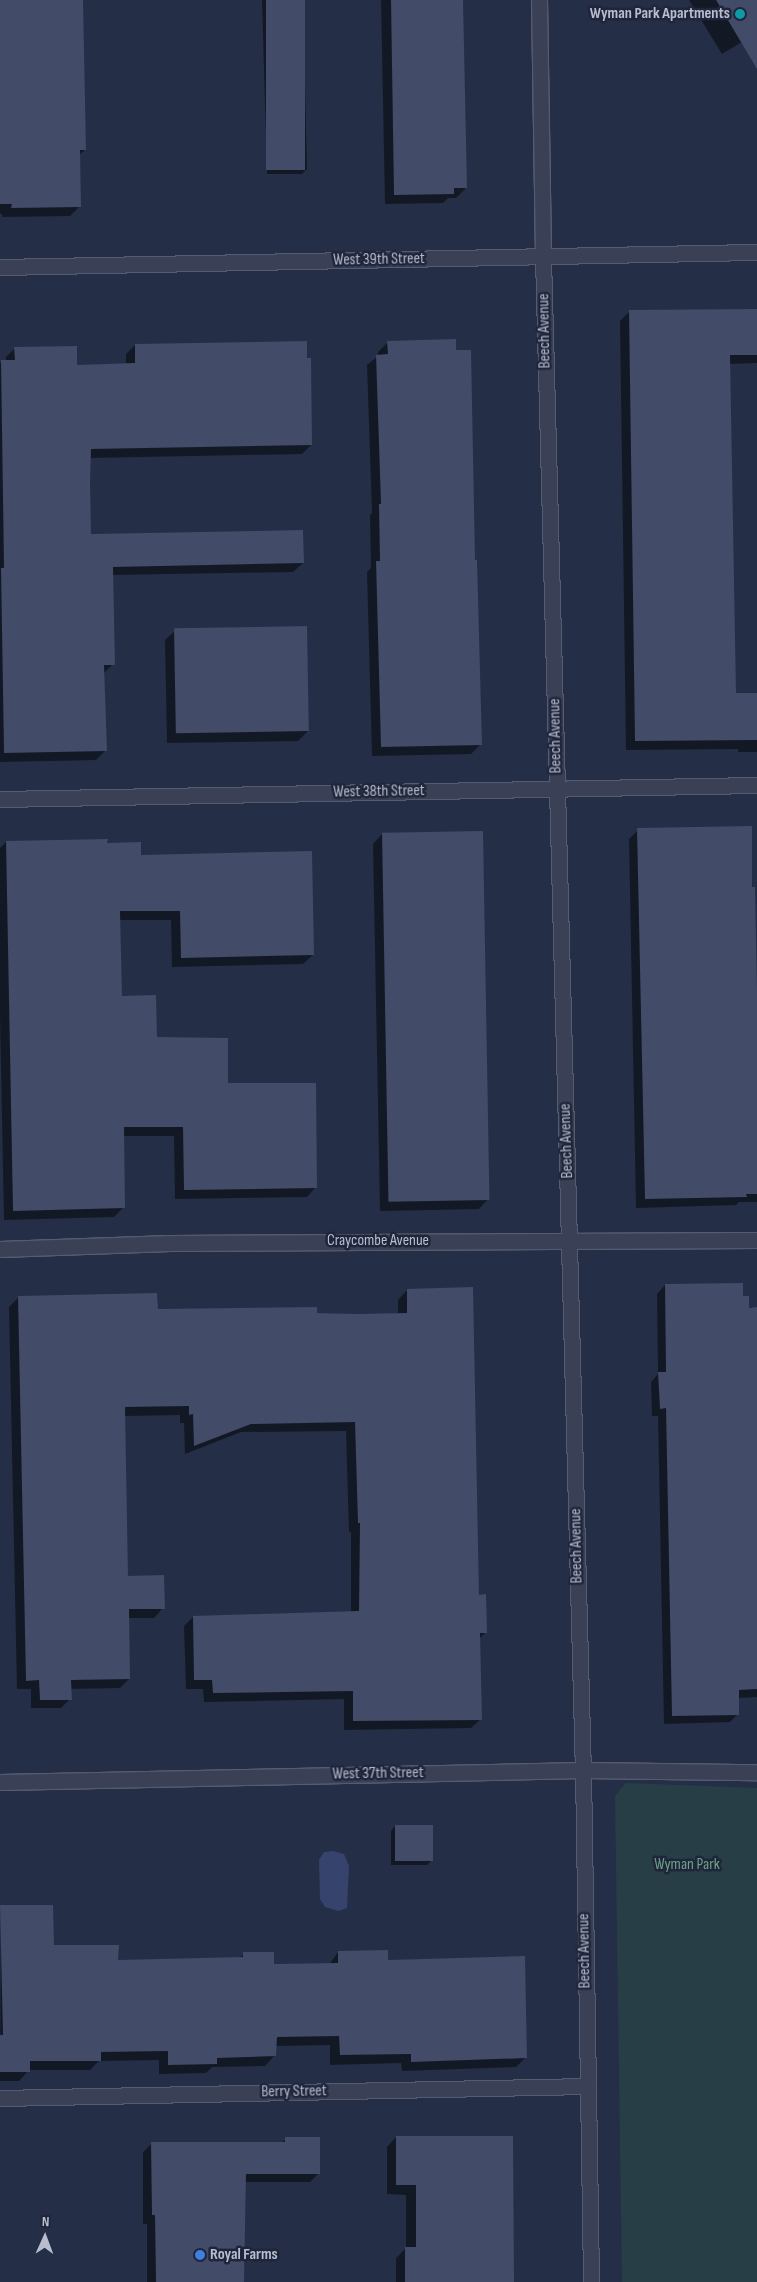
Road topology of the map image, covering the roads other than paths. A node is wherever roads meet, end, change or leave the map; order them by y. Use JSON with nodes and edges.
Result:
{"nodes":[{"id":1,"x":539,"y":0,"type":"edge"},
{"id":2,"x":757,"y":252,"type":"edge"},
{"id":3,"x":544,"y":257,"type":"junction"},
{"id":4,"x":0,"y":267,"type":"edge"},
{"id":5,"x":757,"y":785,"type":"edge"},
{"id":6,"x":557,"y":789,"type":"junction"},
{"id":7,"x":0,"y":800,"type":"edge"},
{"id":8,"x":569,"y":1240,"type":"junction"},
{"id":9,"x":757,"y":1240,"type":"edge"},
{"id":10,"x":0,"y":1249,"type":"edge"},
{"id":11,"x":583,"y":1770,"type":"junction"},
{"id":12,"x":757,"y":1772,"type":"edge"},
{"id":13,"x":0,"y":1782,"type":"edge"},
{"id":14,"x":587,"y":2086,"type":"junction"},
{"id":15,"x":0,"y":2098,"type":"edge"},
{"id":16,"x":591,"y":2282,"type":"edge"}],
"edges":[{"from":1,"to":3,"type":"street","name":"Beech Avenue"},
{"from":2,"to":3,"type":"street","name":"West 39th Street"},
{"from":3,"to":4,"type":"street","name":"West 39th Street"},
{"from":3,"to":6,"type":"street","name":"Beech Avenue"},
{"from":5,"to":6,"type":"street","name":"West 38th Street"},
{"from":6,"to":7,"type":"street","name":"West 38th Street"},
{"from":6,"to":8,"type":"street","name":"Beech Avenue"},
{"from":8,"to":9,"type":"street","name":"Craycombe Avenue"},
{"from":8,"to":10,"type":"street","name":"Craycombe Avenue"},
{"from":8,"to":11,"type":"street","name":"Beech Avenue"},
{"from":11,"to":12,"type":"street","name":"West 37th Street"},
{"from":11,"to":13,"type":"street","name":"West 37th Street"},
{"from":11,"to":14,"type":"street","name":"Beech Avenue"},
{"from":14,"to":15,"type":"street","name":"Berry Street"},
{"from":14,"to":16,"type":"street","name":"Beech Avenue"}]}
